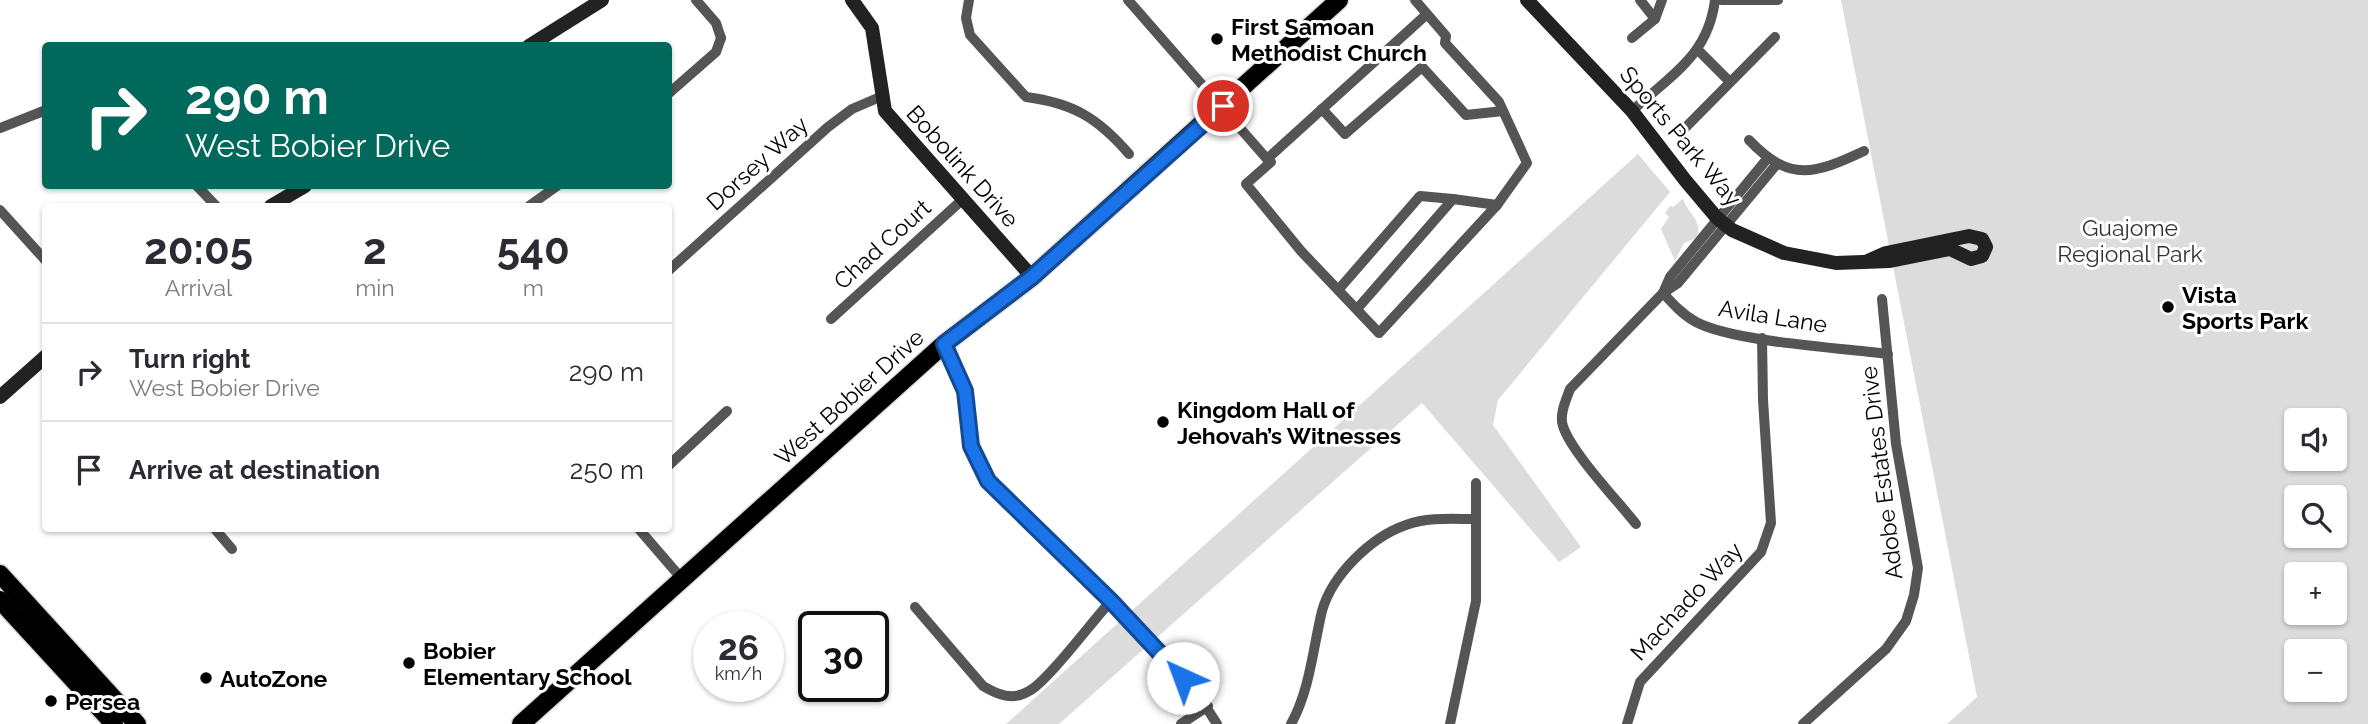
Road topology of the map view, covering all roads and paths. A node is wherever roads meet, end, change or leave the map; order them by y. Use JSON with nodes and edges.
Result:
{"nodes":[{"id":1,"x":602,"y":0,"type":"edge"},
{"id":2,"x":696,"y":0,"type":"edge"},
{"id":3,"x":852,"y":0,"type":"edge"},
{"id":4,"x":969,"y":0,"type":"edge"},
{"id":5,"x":1128,"y":0,"type":"edge"},
{"id":6,"x":1339,"y":0,"type":"edge"},
{"id":7,"x":1415,"y":0,"type":"edge"},
{"id":8,"x":1527,"y":0,"type":"edge"},
{"id":9,"x":1640,"y":0,"type":"edge"},
{"id":10,"x":1662,"y":0,"type":"edge"},
{"id":11,"x":1715,"y":0,"type":"edge"},
{"id":12,"x":1721,"y":0,"type":"edge"},
{"id":13,"x":1778,"y":0,"type":"edge"},
{"id":14,"x":1427,"y":14,"type":"junction"},
{"id":15,"x":1655,"y":19,"type":"junction"},
{"id":16,"x":1775,"y":37,"type":"dead end"},
{"id":17,"x":1632,"y":38,"type":"dead end"},
{"id":18,"x":535,"y":42,"type":"edge"},
{"id":19,"x":1698,"y":50,"type":"junction"},
{"id":20,"x":1730,"y":82,"type":"junction"},
{"id":21,"x":672,"y":90,"type":"edge"},
{"id":22,"x":880,"y":97,"type":"junction"},
{"id":23,"x":1223,"y":106,"type":"junction"},
{"id":24,"x":1322,"y":109,"type":"junction"},
{"id":25,"x":1503,"y":111,"type":"junction"},
{"id":26,"x":1632,"y":111,"type":"junction"},
{"id":27,"x":42,"y":112,"type":"edge"},
{"id":28,"x":0,"y":128,"type":"edge"},
{"id":29,"x":1683,"y":130,"type":"dead end"},
{"id":30,"x":1749,"y":140,"type":"dead end"},
{"id":31,"x":1864,"y":151,"type":"dead end"},
{"id":32,"x":1129,"y":154,"type":"dead end"},
{"id":33,"x":1268,"y":159,"type":"junction"},
{"id":34,"x":1772,"y":162,"type":"junction"},
{"id":35,"x":200,"y":189,"type":"edge"},
{"id":36,"x":300,"y":189,"type":"edge"},
{"id":37,"x":553,"y":189,"type":"edge"},
{"id":38,"x":962,"y":200,"type":"junction"},
{"id":39,"x":1453,"y":200,"type":"junction"},
{"id":40,"x":213,"y":203,"type":"edge"},
{"id":41,"x":276,"y":203,"type":"edge"},
{"id":42,"x":532,"y":203,"type":"edge"},
{"id":43,"x":1497,"y":205,"type":"junction"},
{"id":44,"x":0,"y":210,"type":"edge"},
{"id":45,"x":1722,"y":222,"type":"junction"},
{"id":46,"x":42,"y":257,"type":"edge"},
{"id":47,"x":1868,"y":261,"type":"junction"},
{"id":48,"x":672,"y":267,"type":"edge"},
{"id":49,"x":1032,"y":277,"type":"junction"},
{"id":50,"x":1339,"y":289,"type":"junction"},
{"id":51,"x":1663,"y":293,"type":"junction"},
{"id":52,"x":1882,"y":299,"type":"dead end"},
{"id":53,"x":1357,"y":309,"type":"junction"},
{"id":54,"x":831,"y":319,"type":"dead end"},
{"id":55,"x":1762,"y":338,"type":"junction"},
{"id":56,"x":944,"y":344,"type":"junction"},
{"id":57,"x":1888,"y":354,"type":"junction"},
{"id":58,"x":42,"y":360,"type":"edge"},
{"id":59,"x":0,"y":397,"type":"edge"},
{"id":60,"x":727,"y":411,"type":"dead end"},
{"id":61,"x":672,"y":462,"type":"edge"},
{"id":62,"x":1476,"y":483,"type":"dead end"},
{"id":63,"x":1475,"y":519,"type":"junction"},
{"id":64,"x":1636,"y":524,"type":"dead end"},
{"id":65,"x":217,"y":532,"type":"edge"},
{"id":66,"x":641,"y":532,"type":"edge"},
{"id":67,"x":232,"y":549,"type":"dead end"},
{"id":68,"x":0,"y":574,"type":"edge"},
{"id":69,"x":682,"y":579,"type":"junction"},
{"id":70,"x":0,"y":598,"type":"edge"},
{"id":71,"x":1111,"y":601,"type":"junction"},
{"id":72,"x":915,"y":607,"type":"dead end"},
{"id":73,"x":42,"y":620,"type":"junction"},
{"id":74,"x":90,"y":685,"type":"junction"},
{"id":75,"x":1208,"y":706,"type":"junction"},
{"id":76,"x":114,"y":724,"type":"edge"},
{"id":77,"x":137,"y":724,"type":"edge"},
{"id":78,"x":520,"y":724,"type":"edge"},
{"id":79,"x":1181,"y":724,"type":"edge"},
{"id":80,"x":1217,"y":724,"type":"edge"},
{"id":81,"x":1291,"y":724,"type":"edge"},
{"id":82,"x":1450,"y":724,"type":"edge"},
{"id":83,"x":1627,"y":724,"type":"edge"},
{"id":84,"x":1803,"y":724,"type":"edge"}],
"edges":[{"from":1,"to":18,"type":"street"},
{"from":2,"to":21,"type":"street"},
{"from":3,"to":22,"type":"street","name":"Bobolink Drive"},
{"from":4,"to":32,"type":"street"},
{"from":5,"to":23,"type":"street"},
{"from":6,"to":23,"type":"main road","name":"West Bobier Drive"},
{"from":7,"to":14,"type":"street"},
{"from":8,"to":26,"type":"street","name":"Sports Park Way"},
{"from":9,"to":15,"type":"street"},
{"from":10,"to":15,"type":"street"},
{"from":11,"to":19,"type":"street"},
{"from":12,"to":13,"type":"street"},
{"from":14,"to":24,"type":"street"},
{"from":14,"to":25,"type":"street"},
{"from":15,"to":17,"type":"street"},
{"from":16,"to":20,"type":"street"},
{"from":19,"to":20,"type":"street"},
{"from":19,"to":26,"type":"street"},
{"from":20,"to":29,"type":"street"},
{"from":22,"to":38,"type":"street","name":"Bobolink Drive"},
{"from":22,"to":48,"type":"street","name":"Dorsey Way"},
{"from":23,"to":33,"type":"street"},
{"from":23,"to":49,"type":"main road","name":"West Bobier Drive"},
{"from":24,"to":25,"type":"street"},
{"from":24,"to":33,"type":"street"},
{"from":25,"to":43,"type":"street"},
{"from":26,"to":45,"type":"street","name":"Sports Park Way"},
{"from":27,"to":28,"type":"street"},
{"from":30,"to":34,"type":"street"},
{"from":31,"to":34,"type":"street"},
{"from":33,"to":50,"type":"street"},
{"from":34,"to":45,"type":"street"},
{"from":35,"to":40,"type":"street"},
{"from":36,"to":41,"type":"street"},
{"from":37,"to":42,"type":"street"},
{"from":38,"to":49,"type":"street","name":"Bobolink Drive"},
{"from":38,"to":54,"type":"street","name":"Chad Court"},
{"from":39,"to":43,"type":"street"},
{"from":39,"to":50,"type":"street"},
{"from":39,"to":53,"type":"street"},
{"from":43,"to":53,"type":"street"},
{"from":44,"to":46,"type":"street"},
{"from":45,"to":47,"type":"street","name":"Sports Park Way"},
{"from":45,"to":51,"type":"street"},
{"from":47,"to":47,"type":"street","name":"Sports Park Way"},
{"from":49,"to":56,"type":"main road","name":"West Bobier Drive"},
{"from":50,"to":53,"type":"street"},
{"from":51,"to":55,"type":"street","name":"Avila Lane"},
{"from":51,"to":64,"type":"street"},
{"from":52,"to":57,"type":"street","name":"Adobe Estates Drive"},
{"from":55,"to":57,"type":"street","name":"Avila Lane"},
{"from":55,"to":83,"type":"street","name":"Machado Way"},
{"from":56,"to":69,"type":"main road","name":"West Bobier Drive"},
{"from":56,"to":71,"type":"street"},
{"from":57,"to":84,"type":"street","name":"Adobe Estates Drive"},
{"from":58,"to":59,"type":"street"},
{"from":60,"to":61,"type":"street"},
{"from":62,"to":63,"type":"street"},
{"from":63,"to":81,"type":"street"},
{"from":63,"to":82,"type":"street"},
{"from":65,"to":67,"type":"street"},
{"from":66,"to":69,"type":"street"},
{"from":68,"to":73,"type":"main road"},
{"from":69,"to":78,"type":"main road","name":"West Bobier Drive"},
{"from":70,"to":73,"type":"main road"},
{"from":70,"to":74,"type":"main road"},
{"from":71,"to":72,"type":"street"},
{"from":71,"to":75,"type":"street"},
{"from":73,"to":74,"type":"main road"},
{"from":74,"to":76,"type":"main road"},
{"from":74,"to":77,"type":"main road"},
{"from":75,"to":79,"type":"street"},
{"from":75,"to":80,"type":"street"}]}
